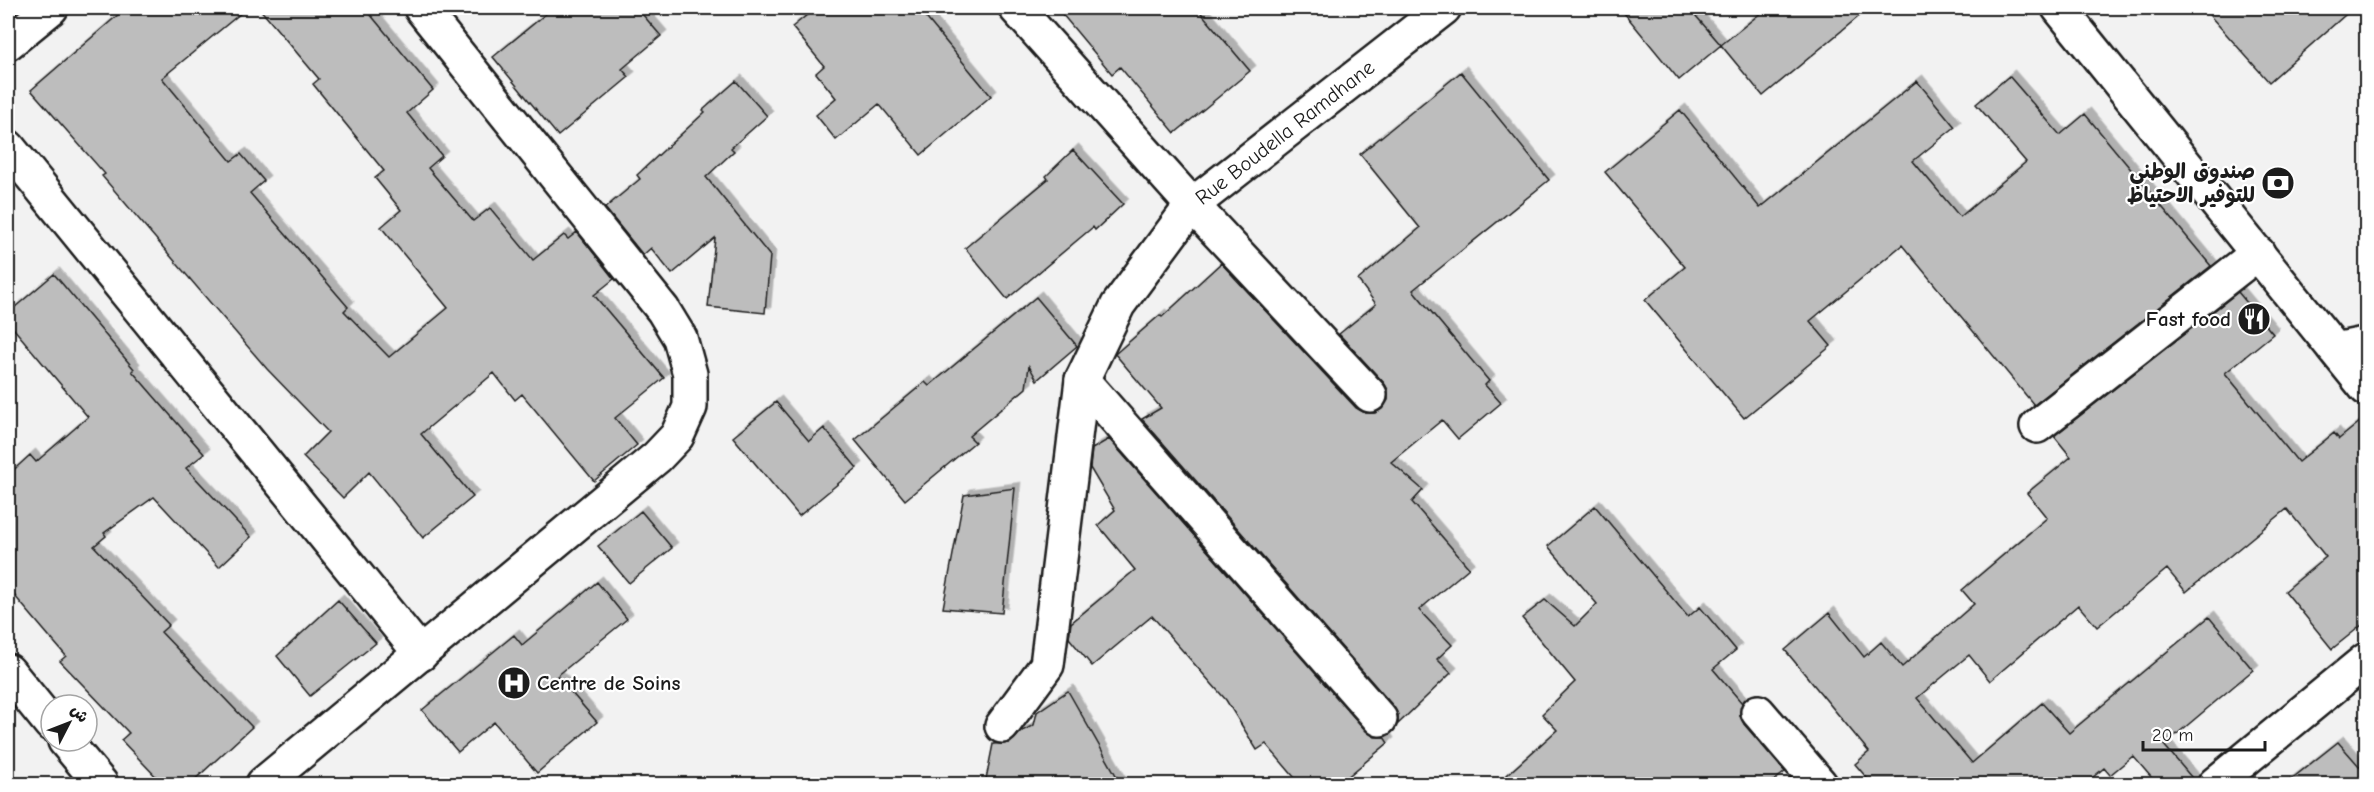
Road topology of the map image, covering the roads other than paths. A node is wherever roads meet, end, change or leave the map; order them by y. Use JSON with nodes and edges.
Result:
{"nodes":[{"id":1,"x":51,"y":8,"type":"edge"},
{"id":2,"x":421,"y":8,"type":"edge"},
{"id":3,"x":1016,"y":8,"type":"edge"},
{"id":4,"x":1444,"y":8,"type":"edge"},
{"id":5,"x":2059,"y":8,"type":"edge"},
{"id":6,"x":8,"y":43,"type":"edge"},
{"id":7,"x":8,"y":147,"type":"edge"},
{"id":8,"x":1192,"y":205,"type":"junction"},
{"id":9,"x":2258,"y":253,"type":"junction"},
{"id":10,"x":2367,"y":338,"type":"edge"},
{"id":11,"x":2332,"y":345,"type":"junction"},
{"id":12,"x":1082,"y":380,"type":"junction"},
{"id":13,"x":2367,"y":388,"type":"edge"},
{"id":14,"x":1370,"y":395,"type":"dead end"},
{"id":15,"x":2037,"y":426,"type":"dead end"},
{"id":16,"x":421,"y":654,"type":"junction"},
{"id":17,"x":2367,"y":660,"type":"edge"},
{"id":18,"x":8,"y":671,"type":"edge"},
{"id":19,"x":39,"y":709,"type":"edge"},
{"id":20,"x":1758,"y":712,"type":"dead end"},
{"id":21,"x":1380,"y":719,"type":"dead end"},
{"id":22,"x":1002,"y":726,"type":"dead end"},
{"id":23,"x":75,"y":753,"type":"edge"},
{"id":24,"x":101,"y":784,"type":"edge"},
{"id":25,"x":263,"y":784,"type":"edge"},
{"id":26,"x":1820,"y":784,"type":"edge"},
{"id":27,"x":2215,"y":784,"type":"edge"}],
"edges":[{"from":1,"to":6,"type":"street"},
{"from":2,"to":16,"type":"street"},
{"from":3,"to":8,"type":"street","name":"Rue Boudella Ramdhane"},
{"from":4,"to":8,"type":"street","name":"Rue Boudella Ramdhane"},
{"from":5,"to":9,"type":"street"},
{"from":7,"to":16,"type":"street"},
{"from":8,"to":12,"type":"street"},
{"from":8,"to":14,"type":"street"},
{"from":9,"to":11,"type":"street"},
{"from":9,"to":15,"type":"street"},
{"from":10,"to":11,"type":"lane"},
{"from":11,"to":13,"type":"street"},
{"from":12,"to":21,"type":"street"},
{"from":12,"to":22,"type":"street"},
{"from":16,"to":25,"type":"street"},
{"from":17,"to":27,"type":"street"},
{"from":18,"to":19,"type":"street"},
{"from":20,"to":26,"type":"street"},
{"from":23,"to":24,"type":"street"}]}
